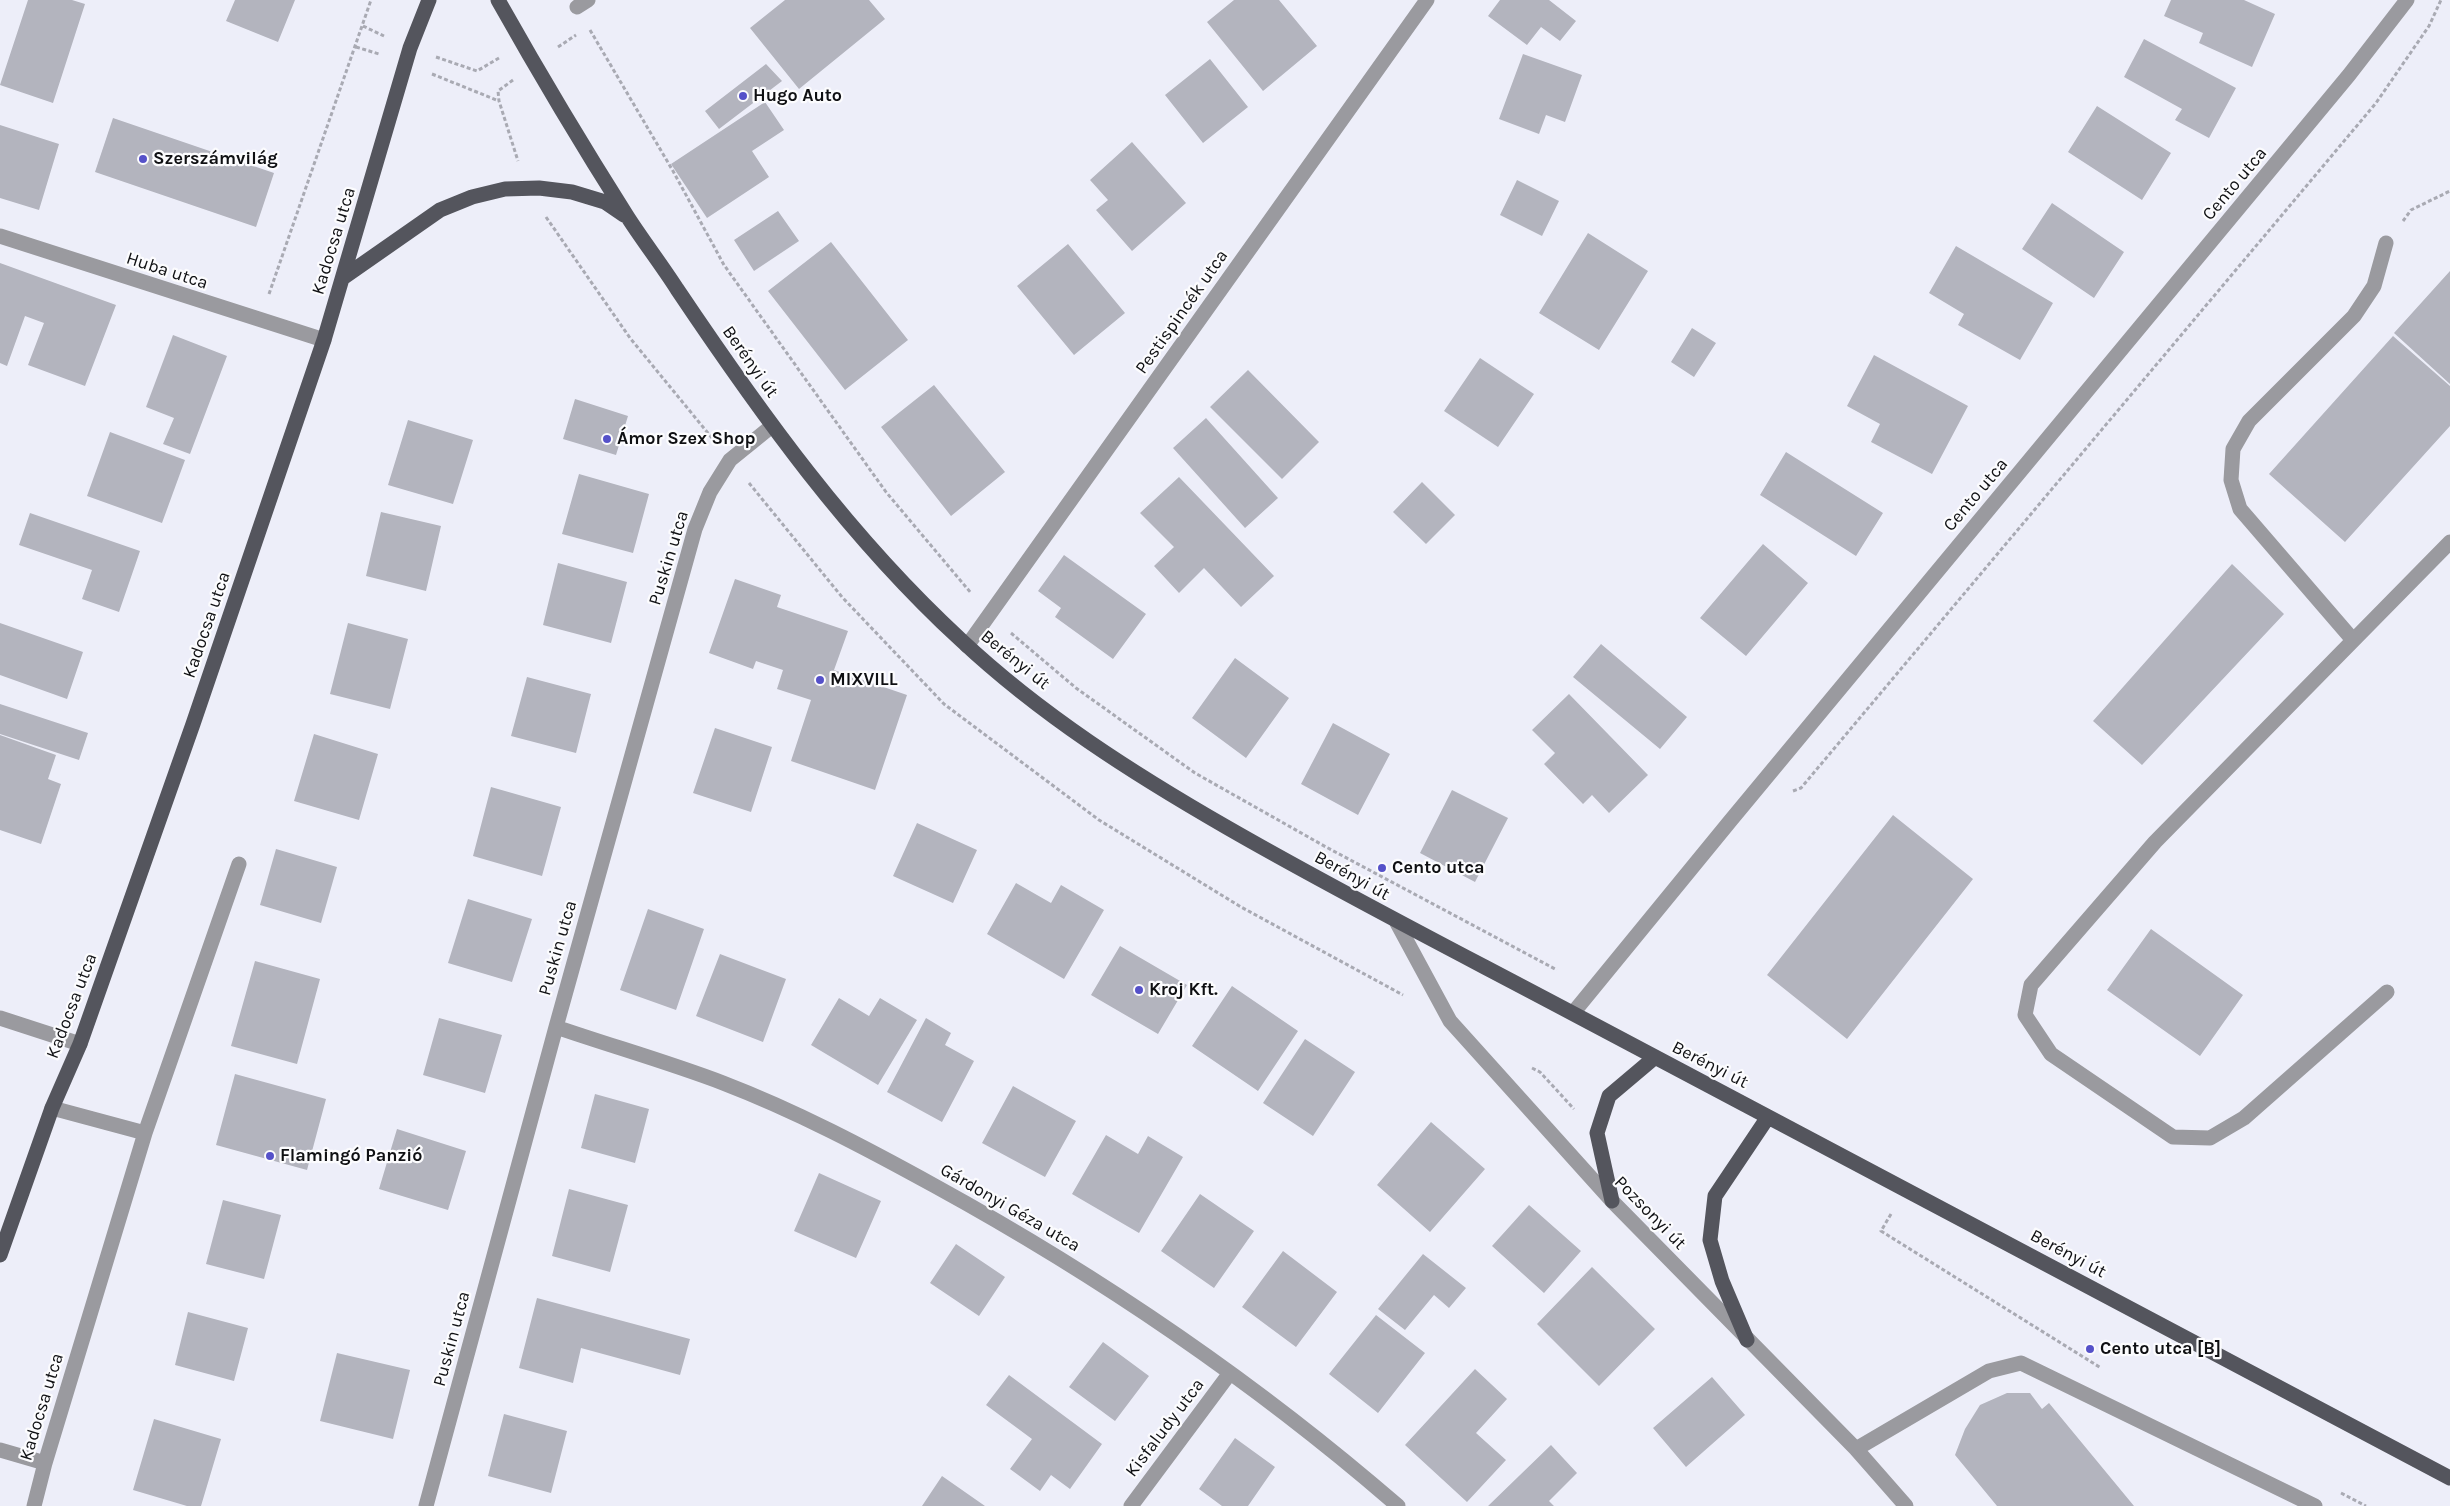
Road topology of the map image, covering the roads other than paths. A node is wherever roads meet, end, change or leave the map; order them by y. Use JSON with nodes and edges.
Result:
{"nodes":[{"id":1,"x":429,"y":0,"type":"edge"},
{"id":2,"x":498,"y":0,"type":"edge"},
{"id":3,"x":1427,"y":0,"type":"edge"},
{"id":4,"x":2407,"y":0,"type":"edge"},
{"id":5,"x":630,"y":220,"type":"junction"},
{"id":6,"x":0,"y":236,"type":"edge"},
{"id":7,"x":2386,"y":242,"type":"road end"},
{"id":8,"x":344,"y":277,"type":"junction"},
{"id":9,"x":324,"y":340,"type":"junction"},
{"id":10,"x":772,"y":426,"type":"junction"},
{"id":11,"x":2450,"y":542,"type":"edge"},
{"id":12,"x":2353,"y":640,"type":"junction"},
{"id":13,"x":967,"y":646,"type":"junction"},
{"id":14,"x":239,"y":864,"type":"dead end"},
{"id":15,"x":1397,"y":922,"type":"junction"},
{"id":16,"x":2387,"y":992,"type":"dead end"},
{"id":17,"x":1573,"y":1014,"type":"junction"},
{"id":18,"x":0,"y":1018,"type":"edge"},
{"id":19,"x":556,"y":1027,"type":"junction"},
{"id":20,"x":80,"y":1044,"type":"junction"},
{"id":21,"x":1654,"y":1058,"type":"junction"},
{"id":22,"x":52,"y":1108,"type":"junction"},
{"id":23,"x":1768,"y":1117,"type":"junction"},
{"id":24,"x":145,"y":1133,"type":"junction"},
{"id":25,"x":1612,"y":1201,"type":"junction"},
{"id":26,"x":0,"y":1255,"type":"edge"},
{"id":27,"x":1747,"y":1340,"type":"junction"},
{"id":28,"x":1230,"y":1373,"type":"junction"},
{"id":29,"x":1856,"y":1449,"type":"junction"},
{"id":30,"x":0,"y":1450,"type":"edge"},
{"id":31,"x":45,"y":1463,"type":"junction"},
{"id":32,"x":2450,"y":1478,"type":"edge"},
{"id":33,"x":34,"y":1506,"type":"edge"},
{"id":34,"x":426,"y":1506,"type":"edge"},
{"id":35,"x":1131,"y":1506,"type":"edge"},
{"id":36,"x":1398,"y":1506,"type":"edge"},
{"id":37,"x":1906,"y":1506,"type":"edge"},
{"id":38,"x":2314,"y":1506,"type":"edge"}],
"edges":[{"from":1,"to":8,"type":"main road","name":"Kadocsa utca"},
{"from":2,"to":5,"type":"main road","name":"Berényi út"},
{"from":3,"to":13,"type":"street","name":"Pestispincék utca"},
{"from":4,"to":17,"type":"street","name":"Cento utca"},
{"from":5,"to":8,"type":"main road"},
{"from":5,"to":10,"type":"main road","name":"Berényi út"},
{"from":6,"to":9,"type":"street","name":"Huba utca"},
{"from":7,"to":12,"type":"street"},
{"from":8,"to":9,"type":"main road","name":"Kadocsa utca"},
{"from":9,"to":20,"type":"main road","name":"Kadocsa utca"},
{"from":10,"to":13,"type":"main road","name":"Berényi út"},
{"from":10,"to":19,"type":"street","name":"Puskin utca"},
{"from":11,"to":12,"type":"street"},
{"from":12,"to":16,"type":"street"},
{"from":13,"to":15,"type":"main road","name":"Berényi út"},
{"from":14,"to":24,"type":"street","name":"Kadocsa utca"},
{"from":15,"to":17,"type":"main road","name":"Berényi út"},
{"from":15,"to":25,"type":"street","name":"Pozsonyi út"},
{"from":17,"to":21,"type":"main road","name":"Berényi út"},
{"from":18,"to":20,"type":"street"},
{"from":19,"to":28,"type":"street","name":"Gárdonyi Géza utca"},
{"from":19,"to":34,"type":"street","name":"Puskin utca"},
{"from":20,"to":22,"type":"main road","name":"Kadocsa utca"},
{"from":21,"to":23,"type":"main road","name":"Berényi út"},
{"from":21,"to":25,"type":"main road"},
{"from":22,"to":24,"type":"street"},
{"from":22,"to":26,"type":"main road","name":"Kadocsa utca"},
{"from":23,"to":27,"type":"main road"},
{"from":23,"to":32,"type":"main road","name":"Berényi út"},
{"from":24,"to":31,"type":"street","name":"Kadocsa utca"},
{"from":25,"to":27,"type":"street","name":"Pozsonyi út"},
{"from":27,"to":29,"type":"street","name":"Pozsonyi út"},
{"from":28,"to":35,"type":"street","name":"Kisfaludy utca"},
{"from":28,"to":36,"type":"street","name":"Gárdonyi Géza utca"},
{"from":29,"to":37,"type":"street","name":"Pozsonyi út"},
{"from":29,"to":38,"type":"street"},
{"from":30,"to":31,"type":"street"},
{"from":31,"to":33,"type":"street","name":"Kadocsa utca"}]}
